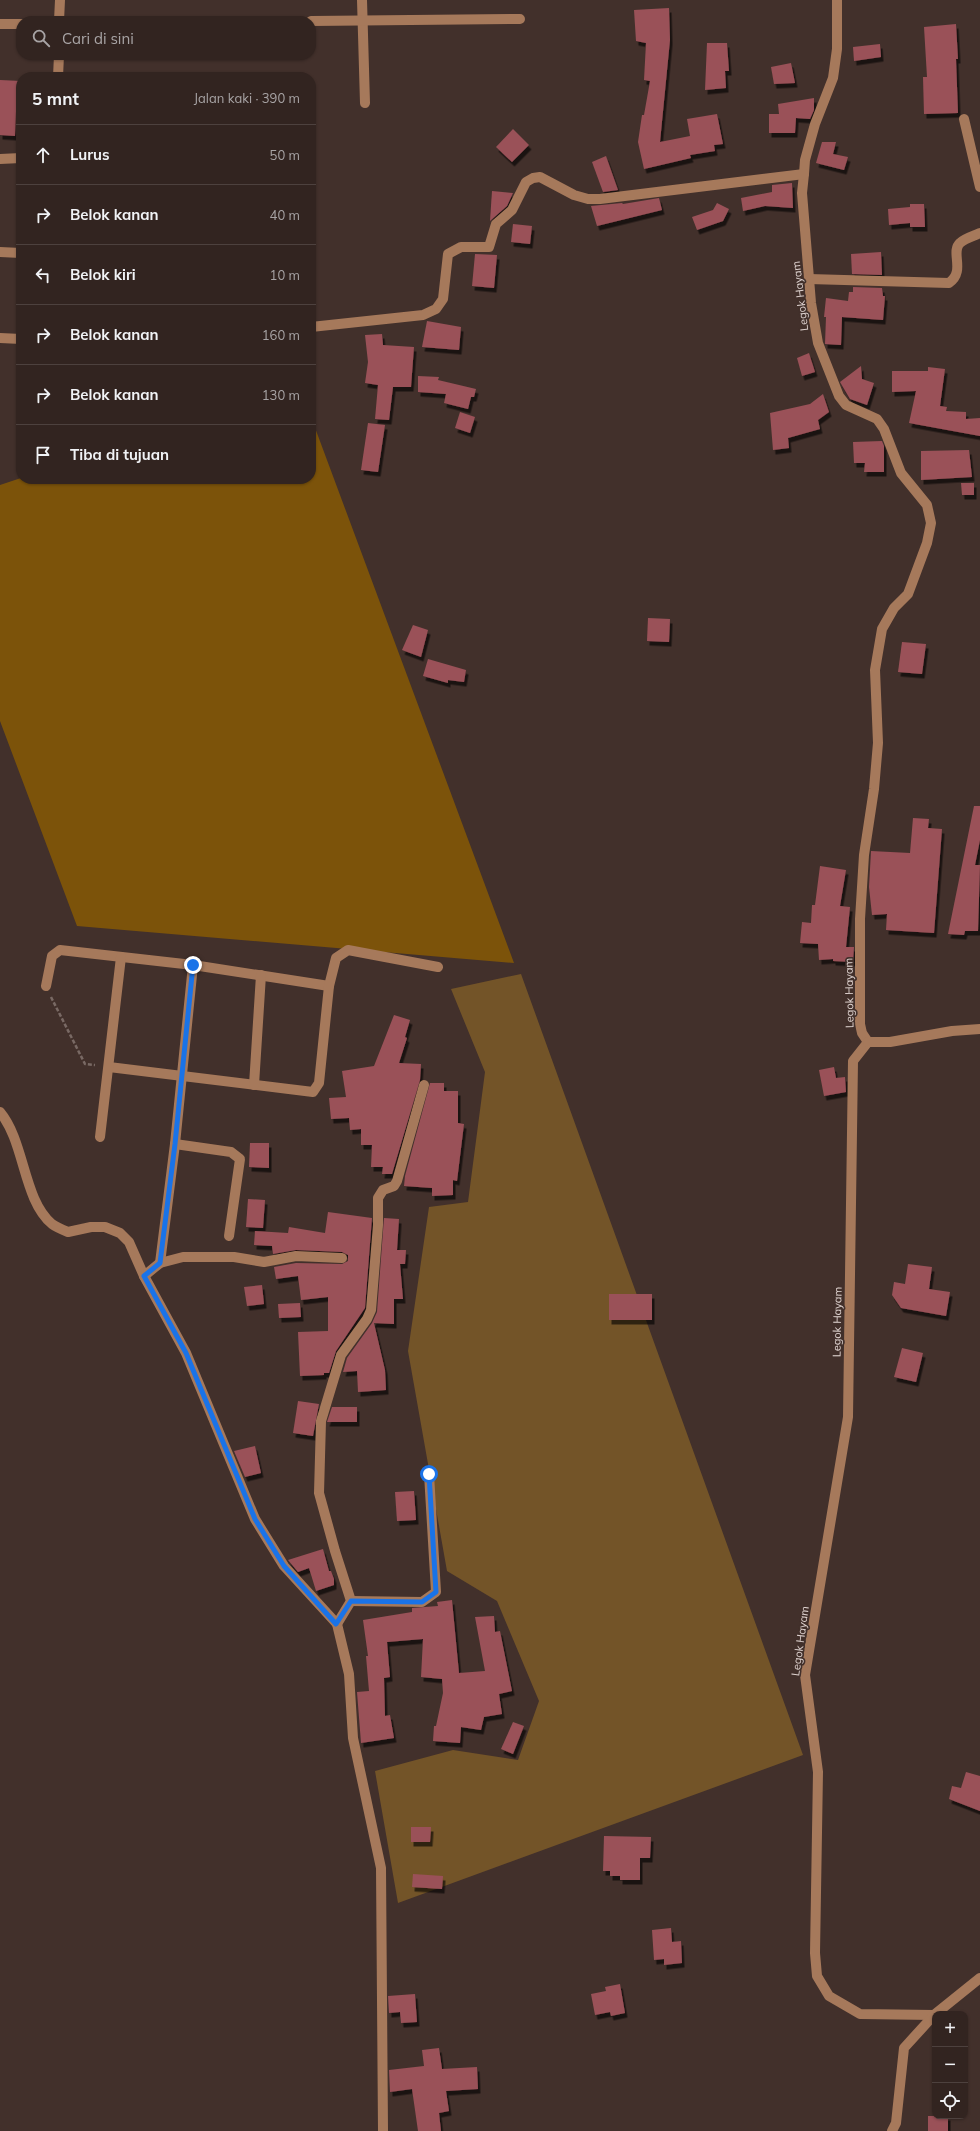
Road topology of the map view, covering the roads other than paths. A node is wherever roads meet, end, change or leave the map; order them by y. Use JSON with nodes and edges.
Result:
{"nodes":[{"id":1,"x":60,"y":0,"type":"edge"},
{"id":2,"x":362,"y":0,"type":"edge"},
{"id":3,"x":837,"y":0,"type":"edge"},
{"id":4,"x":60,"y":16,"type":"edge"},
{"id":5,"x":520,"y":19,"type":"dead end"},
{"id":6,"x":316,"y":21,"type":"edge"},
{"id":7,"x":362,"y":21,"type":"junction"},
{"id":8,"x":0,"y":24,"type":"edge"},
{"id":9,"x":16,"y":24,"type":"edge"},
{"id":10,"x":59,"y":60,"type":"edge"},
{"id":11,"x":58,"y":72,"type":"edge"},
{"id":12,"x":365,"y":103,"type":"dead end"},
{"id":13,"x":964,"y":119,"type":"dead end"},
{"id":14,"x":16,"y":158,"type":"edge"},
{"id":15,"x":0,"y":159,"type":"edge"},
{"id":16,"x":804,"y":174,"type":"junction"},
{"id":17,"x":980,"y":187,"type":"edge"},
{"id":18,"x":980,"y":233,"type":"edge"},
{"id":19,"x":0,"y":252,"type":"edge"},
{"id":20,"x":16,"y":253,"type":"edge"},
{"id":21,"x":809,"y":279,"type":"junction"},
{"id":22,"x":316,"y":326,"type":"edge"},
{"id":23,"x":0,"y":338,"type":"edge"},
{"id":24,"x":16,"y":339,"type":"edge"},
{"id":25,"x":121,"y":957,"type":"junction"},
{"id":26,"x":193,"y":965,"type":"junction"},
{"id":27,"x":438,"y":967,"type":"dead end"},
{"id":28,"x":261,"y":975,"type":"junction"},
{"id":29,"x":46,"y":986,"type":"road end"},
{"id":30,"x":329,"y":986,"type":"junction"},
{"id":31,"x":980,"y":1029,"type":"edge"},
{"id":32,"x":868,"y":1042,"type":"junction"},
{"id":33,"x":109,"y":1066,"type":"junction"},
{"id":34,"x":181,"y":1076,"type":"junction"},
{"id":35,"x":254,"y":1085,"type":"junction"},
{"id":36,"x":424,"y":1085,"type":"dead end"},
{"id":37,"x":0,"y":1112,"type":"edge"},
{"id":38,"x":100,"y":1137,"type":"dead end"},
{"id":39,"x":175,"y":1144,"type":"junction"},
{"id":40,"x":229,"y":1236,"type":"dead end"},
{"id":41,"x":342,"y":1258,"type":"dead end"},
{"id":42,"x":160,"y":1263,"type":"junction"},
{"id":43,"x":144,"y":1276,"type":"junction"},
{"id":44,"x":429,"y":1474,"type":"dead end"},
{"id":45,"x":351,"y":1601,"type":"junction"},
{"id":46,"x":336,"y":1624,"type":"junction"},
{"id":47,"x":980,"y":1978,"type":"edge"},
{"id":48,"x":939,"y":2011,"type":"edge"},
{"id":49,"x":932,"y":2015,"type":"edge"},
{"id":50,"x":932,"y":2017,"type":"edge"},
{"id":51,"x":383,"y":2131,"type":"edge"},
{"id":52,"x":892,"y":2131,"type":"edge"}],
"edges":[{"from":1,"to":4,"type":"street"},
{"from":2,"to":7,"type":"street"},
{"from":3,"to":16,"type":"street","name":"Legok Hayam"},
{"from":5,"to":7,"type":"street"},
{"from":6,"to":7,"type":"street"},
{"from":7,"to":12,"type":"street"},
{"from":8,"to":9,"type":"street"},
{"from":10,"to":11,"type":"street"},
{"from":13,"to":17,"type":"street"},
{"from":14,"to":15,"type":"street"},
{"from":16,"to":21,"type":"street","name":"Legok Hayam"},
{"from":16,"to":22,"type":"street"},
{"from":18,"to":21,"type":"street"},
{"from":19,"to":20,"type":"street"},
{"from":21,"to":32,"type":"street","name":"Legok Hayam"},
{"from":23,"to":24,"type":"street"},
{"from":25,"to":26,"type":"street"},
{"from":25,"to":29,"type":"street"},
{"from":25,"to":33,"type":"street"},
{"from":26,"to":28,"type":"street"},
{"from":26,"to":34,"type":"street"},
{"from":27,"to":30,"type":"street"},
{"from":28,"to":30,"type":"street"},
{"from":28,"to":35,"type":"street"},
{"from":30,"to":35,"type":"street"},
{"from":31,"to":32,"type":"street"},
{"from":32,"to":49,"type":"street","name":"Legok Hayam"},
{"from":33,"to":34,"type":"street"},
{"from":33,"to":38,"type":"street"},
{"from":34,"to":35,"type":"street"},
{"from":34,"to":39,"type":"street"},
{"from":36,"to":45,"type":"street"},
{"from":37,"to":43,"type":"street"},
{"from":39,"to":40,"type":"street"},
{"from":39,"to":42,"type":"street"},
{"from":41,"to":42,"type":"street"},
{"from":42,"to":43,"type":"street"},
{"from":43,"to":46,"type":"street"},
{"from":44,"to":45,"type":"street"},
{"from":45,"to":46,"type":"street"},
{"from":46,"to":51,"type":"street"},
{"from":47,"to":48,"type":"street"},
{"from":50,"to":52,"type":"street"}]}
